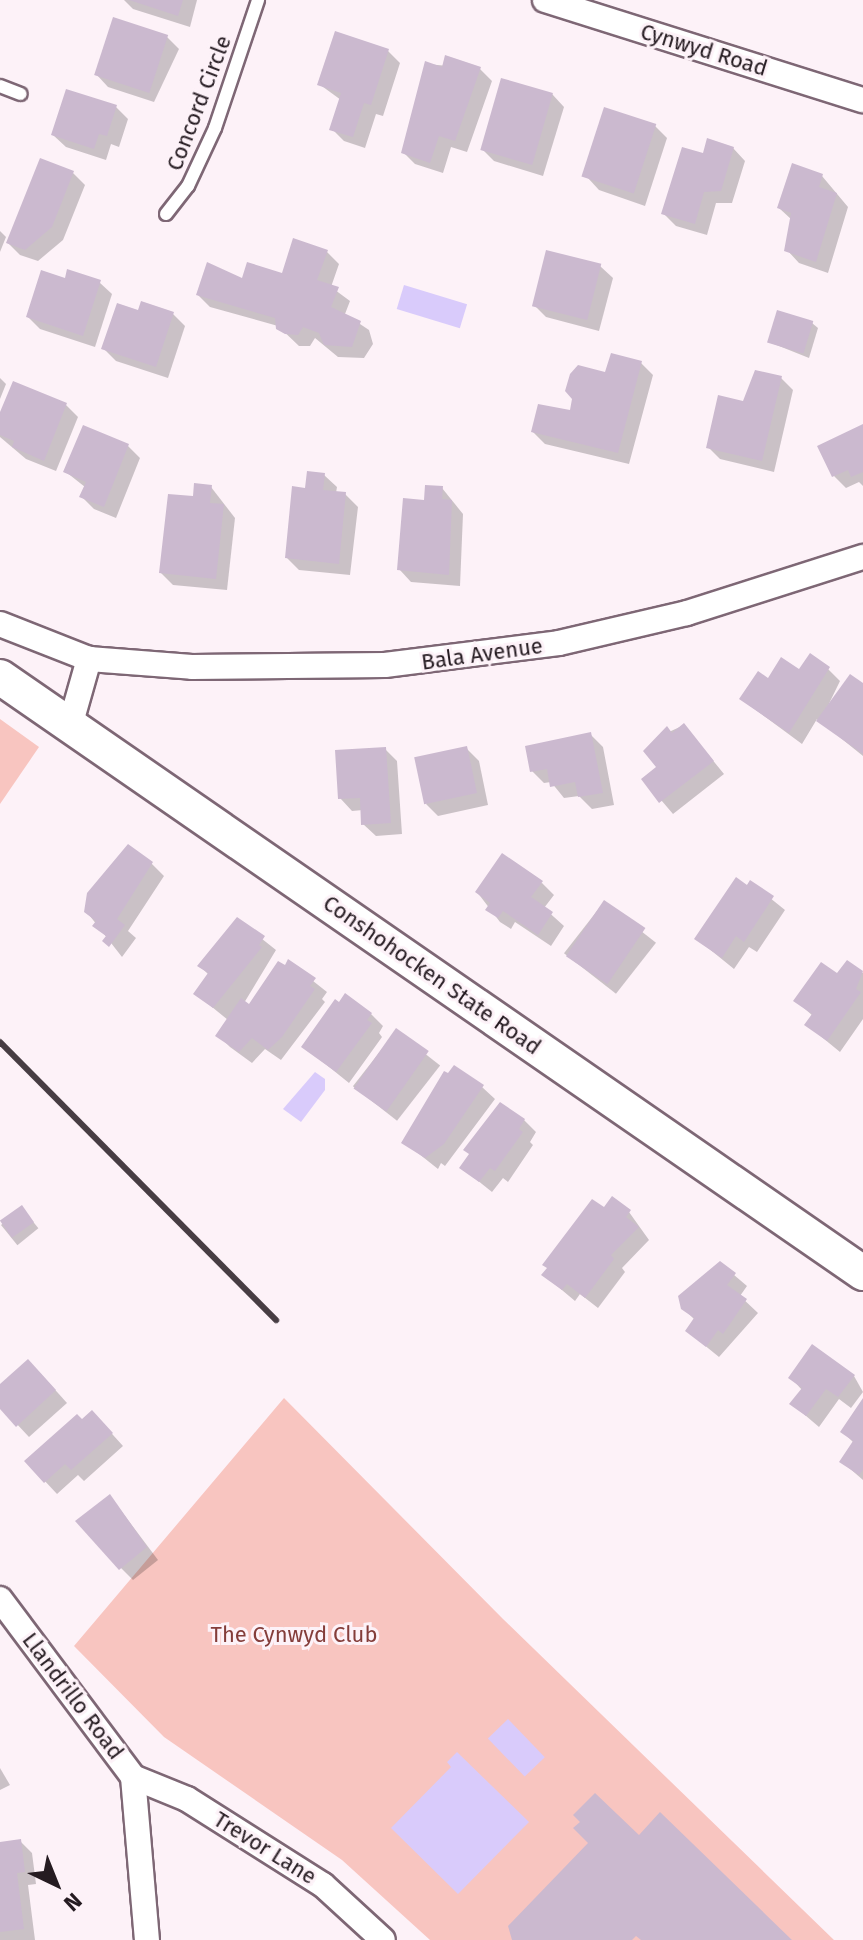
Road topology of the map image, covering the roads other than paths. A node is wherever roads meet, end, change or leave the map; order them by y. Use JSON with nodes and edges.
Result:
{"nodes":[{"id":1,"x":258,"y":0,"type":"edge"},
{"id":2,"x":545,"y":0,"type":"edge"},
{"id":3,"x":0,"y":86,"type":"edge"},
{"id":4,"x":21,"y":94,"type":"dead end"},
{"id":5,"x":863,"y":100,"type":"edge"},
{"id":6,"x":166,"y":214,"type":"dead end"},
{"id":7,"x":863,"y":557,"type":"edge"},
{"id":8,"x":0,"y":624,"type":"edge"},
{"id":9,"x":89,"y":659,"type":"junction"},
{"id":10,"x":0,"y":677,"type":"edge"},
{"id":11,"x":70,"y":726,"type":"junction"},
{"id":12,"x":863,"y":1273,"type":"edge"},
{"id":13,"x":0,"y":1599,"type":"edge"},
{"id":14,"x":133,"y":1777,"type":"junction"},
{"id":15,"x":147,"y":1940,"type":"edge"},
{"id":16,"x":383,"y":1940,"type":"edge"}],
"edges":[{"from":1,"to":6,"type":"lane","name":"Concord Circle"},
{"from":2,"to":5,"type":"street","name":"Cynwyd Road"},
{"from":3,"to":4,"type":"lane"},
{"from":7,"to":9,"type":"street","name":"Bala Avenue"},
{"from":8,"to":9,"type":"street","name":"Bala Avenue"},
{"from":9,"to":11,"type":"street"},
{"from":10,"to":11,"type":"main road","name":"Conshohocken State Road"},
{"from":11,"to":12,"type":"main road","name":"Conshohocken State Road"},
{"from":13,"to":14,"type":"street","name":"Llandrillo Road"},
{"from":14,"to":15,"type":"street","name":"Llandrillo Road"},
{"from":14,"to":16,"type":"street","name":"Trevor Lane"}]}
